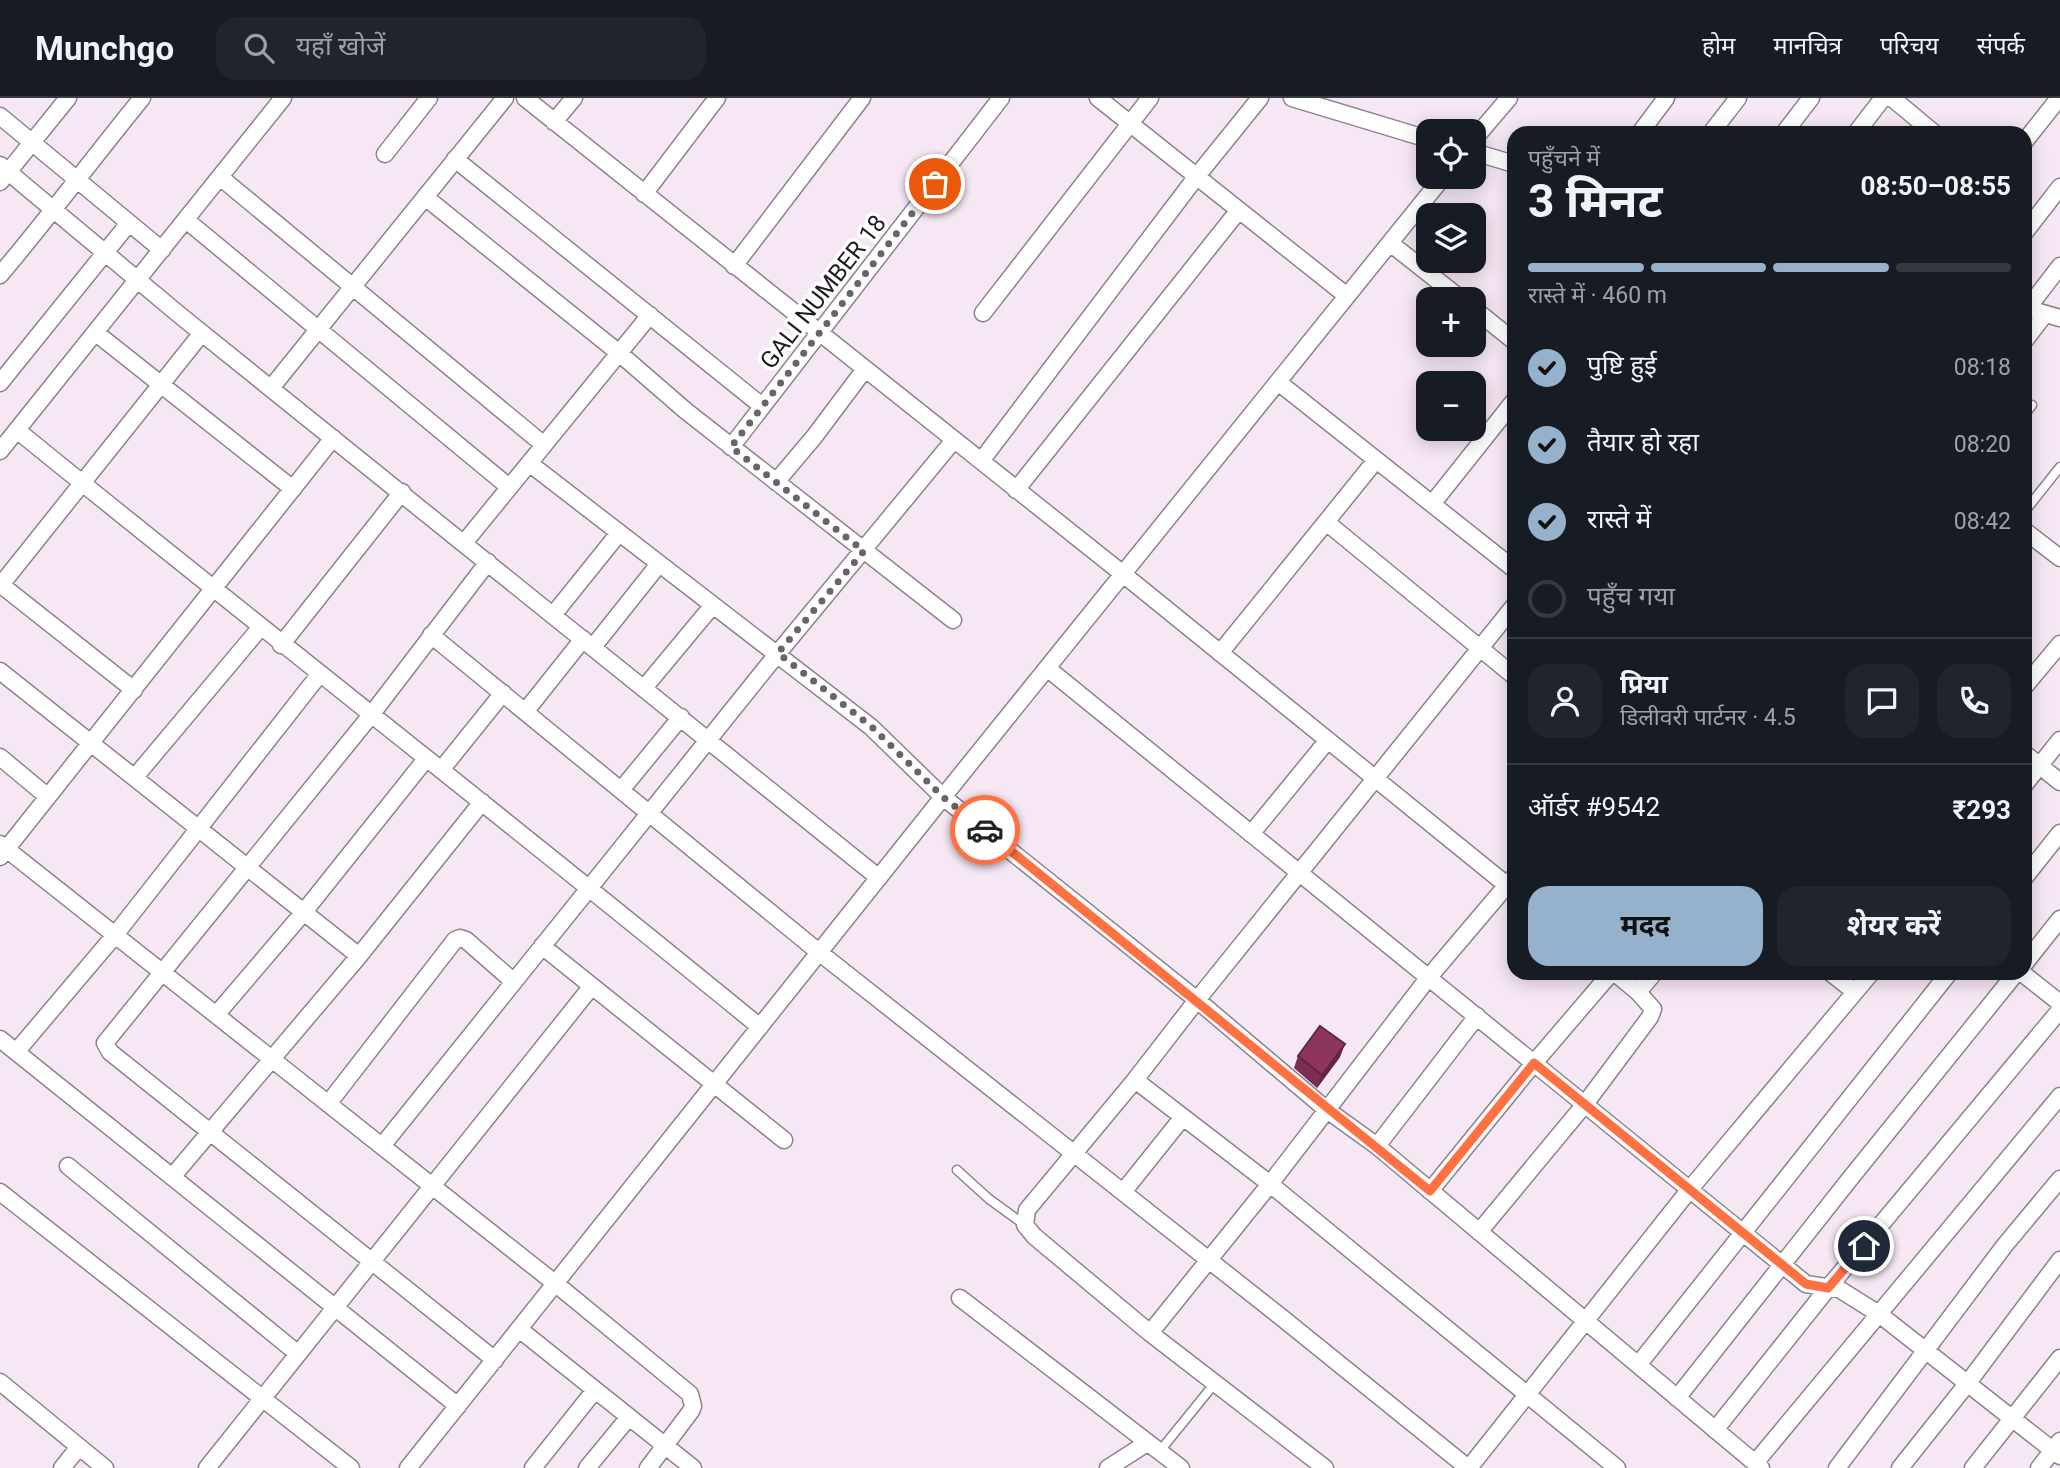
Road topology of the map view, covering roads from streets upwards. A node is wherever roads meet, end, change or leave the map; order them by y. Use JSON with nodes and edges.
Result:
{"nodes":[{"id":1,"x":68,"y":98,"type":"edge"},
{"id":2,"x":142,"y":98,"type":"edge"},
{"id":3,"x":283,"y":98,"type":"edge"},
{"id":4,"x":429,"y":98,"type":"edge"},
{"id":5,"x":505,"y":98,"type":"edge"},
{"id":6,"x":525,"y":98,"type":"edge"},
{"id":7,"x":574,"y":98,"type":"edge"},
{"id":8,"x":717,"y":98,"type":"edge"},
{"id":9,"x":862,"y":98,"type":"edge"},
{"id":10,"x":1001,"y":98,"type":"edge"},
{"id":11,"x":1098,"y":98,"type":"edge"},
{"id":12,"x":1150,"y":98,"type":"edge"},
{"id":13,"x":1261,"y":98,"type":"edge"},
{"id":14,"x":1292,"y":98,"type":"edge"},
{"id":15,"x":1509,"y":98,"type":"edge"},
{"id":16,"x":1666,"y":98,"type":"edge"},
{"id":17,"x":1738,"y":98,"type":"edge"},
{"id":18,"x":1811,"y":98,"type":"edge"},
{"id":19,"x":1883,"y":98,"type":"edge"},
{"id":20,"x":1892,"y":98,"type":"edge"},
{"id":21,"x":2059,"y":98,"type":"edge"},
{"id":22,"x":0,"y":116,"type":"edge"},
{"id":23,"x":554,"y":122,"type":"junction"},
{"id":24,"x":1130,"y":124,"type":"junction"},
{"id":25,"x":1486,"y":125,"type":"edge"},
{"id":26,"x":1645,"y":126,"type":"edge"},
{"id":27,"x":1716,"y":126,"type":"edge"},
{"id":28,"x":1789,"y":126,"type":"edge"},
{"id":29,"x":1861,"y":126,"type":"edge"},
{"id":30,"x":1926,"y":126,"type":"edge"},
{"id":31,"x":2032,"y":132,"type":"edge"},
{"id":32,"x":1416,"y":135,"type":"edge"},
{"id":33,"x":32,"y":143,"type":"junction"},
{"id":34,"x":385,"y":154,"type":"dead end"},
{"id":35,"x":1486,"y":156,"type":"edge"},
{"id":36,"x":455,"y":159,"type":"junction"},
{"id":37,"x":1507,"y":162,"type":"edge"},
{"id":38,"x":3,"y":173,"type":"edge"},
{"id":39,"x":1197,"y":176,"type":"junction"},
{"id":40,"x":220,"y":177,"type":"junction"},
{"id":41,"x":76,"y":179,"type":"junction"},
{"id":42,"x":2060,"y":187,"type":"edge"},
{"id":43,"x":1433,"y":189,"type":"edge"},
{"id":44,"x":644,"y":194,"type":"junction"},
{"id":45,"x":425,"y":197,"type":"junction"},
{"id":46,"x":54,"y":210,"type":"junction"},
{"id":47,"x":1239,"y":210,"type":"junction"},
{"id":48,"x":2032,"y":211,"type":"edge"},
{"id":49,"x":186,"y":220,"type":"junction"},
{"id":50,"x":129,"y":223,"type":"junction"},
{"id":51,"x":1390,"y":243,"type":"junction"},
{"id":52,"x":162,"y":250,"type":"junction"},
{"id":53,"x":106,"y":253,"type":"junction"},
{"id":54,"x":734,"y":266,"type":"junction"},
{"id":55,"x":2060,"y":266,"type":"edge"},
{"id":56,"x":0,"y":275,"type":"edge"},
{"id":57,"x":138,"y":280,"type":"junction"},
{"id":58,"x":1446,"y":287,"type":"edge"},
{"id":59,"x":352,"y":288,"type":"junction"},
{"id":60,"x":1347,"y":296,"type":"junction"},
{"id":61,"x":2032,"y":301,"type":"edge"},
{"id":62,"x":2032,"y":310,"type":"edge"},
{"id":63,"x":983,"y":313,"type":"dead end"},
{"id":64,"x":650,"y":316,"type":"junction"},
{"id":65,"x":2053,"y":316,"type":"edge"},
{"id":66,"x":1486,"y":319,"type":"edge"},
{"id":67,"x":319,"y":330,"type":"junction"},
{"id":68,"x":96,"y":333,"type":"junction"},
{"id":69,"x":202,"y":333,"type":"junction"},
{"id":70,"x":820,"y":334,"type":"junction"},
{"id":71,"x":2032,"y":334,"type":"edge"},
{"id":72,"x":1507,"y":335,"type":"edge"},
{"id":73,"x":619,"y":353,"type":"junction"},
{"id":74,"x":865,"y":369,"type":"junction"},
{"id":75,"x":1278,"y":382,"type":"junction"},
{"id":76,"x":0,"y":383,"type":"edge"},
{"id":77,"x":162,"y":384,"type":"junction"},
{"id":78,"x":271,"y":388,"type":"junction"},
{"id":79,"x":762,"y":406,"type":"junction"},
{"id":80,"x":1507,"y":410,"type":"edge"},
{"id":81,"x":18,"y":430,"type":"junction"},
{"id":82,"x":333,"y":438,"type":"junction"},
{"id":83,"x":954,"y":440,"type":"junction"},
{"id":84,"x":544,"y":444,"type":"junction"},
{"id":85,"x":731,"y":447,"type":"junction"},
{"id":86,"x":0,"y":451,"type":"edge"},
{"id":87,"x":1376,"y":460,"type":"junction"},
{"id":88,"x":981,"y":461,"type":"junction"},
{"id":89,"x":529,"y":463,"type":"junction"},
{"id":90,"x":776,"y":482,"type":"junction"},
{"id":91,"x":83,"y":484,"type":"junction"},
{"id":92,"x":509,"y":488,"type":"junction"},
{"id":93,"x":293,"y":489,"type":"junction"},
{"id":94,"x":1016,"y":490,"type":"junction"},
{"id":95,"x":402,"y":492,"type":"junction"},
{"id":96,"x":1432,"y":504,"type":"junction"},
{"id":97,"x":1326,"y":522,"type":"junction"},
{"id":98,"x":619,"y":533,"type":"junction"},
{"id":99,"x":2032,"y":536,"type":"edge"},
{"id":100,"x":464,"y":543,"type":"junction"},
{"id":101,"x":864,"y":551,"type":"junction"},
{"id":102,"x":2060,"y":558,"type":"edge"},
{"id":103,"x":488,"y":562,"type":"junction"},
{"id":104,"x":1507,"y":563,"type":"edge"},
{"id":105,"x":659,"y":564,"type":"junction"},
{"id":106,"x":1123,"y":574,"type":"junction"},
{"id":107,"x":0,"y":585,"type":"edge"},
{"id":108,"x":214,"y":590,"type":"junction"},
{"id":109,"x":713,"y":605,"type":"junction"},
{"id":110,"x":553,"y":615,"type":"junction"},
{"id":111,"x":1507,"y":615,"type":"edge"},
{"id":112,"x":953,"y":620,"type":"dead end"},
{"id":113,"x":260,"y":628,"type":"junction"},
{"id":114,"x":431,"y":635,"type":"junction"},
{"id":115,"x":588,"y":643,"type":"junction"},
{"id":116,"x":2060,"y":644,"type":"edge"},
{"id":117,"x":281,"y":645,"type":"junction"},
{"id":118,"x":1479,"y":649,"type":"junction"},
{"id":119,"x":778,"y":653,"type":"junction"},
{"id":120,"x":1220,"y":653,"type":"junction"},
{"id":121,"x":1047,"y":668,"type":"junction"},
{"id":122,"x":0,"y":671,"type":"edge"},
{"id":123,"x":1507,"y":671,"type":"edge"},
{"id":124,"x":319,"y":675,"type":"junction"},
{"id":125,"x":2032,"y":678,"type":"edge"},
{"id":126,"x":644,"y":688,"type":"junction"},
{"id":127,"x":134,"y":690,"type":"junction"},
{"id":128,"x":503,"y":693,"type":"junction"},
{"id":129,"x":525,"y":712,"type":"junction"},
{"id":130,"x":371,"y":715,"type":"junction"},
{"id":131,"x":681,"y":717,"type":"junction"},
{"id":132,"x":709,"y":740,"type":"junction"},
{"id":133,"x":1328,"y":740,"type":"junction"},
{"id":134,"x":2060,"y":740,"type":"edge"},
{"id":135,"x":92,"y":743,"type":"junction"},
{"id":136,"x":0,"y":757,"type":"edge"},
{"id":137,"x":426,"y":759,"type":"junction"},
{"id":138,"x":2032,"y":760,"type":"edge"},
{"id":139,"x":2039,"y":765,"type":"junction"},
{"id":140,"x":441,"y":771,"type":"junction"},
{"id":141,"x":2032,"y":774,"type":"edge"},
{"id":142,"x":135,"y":777,"type":"junction"},
{"id":143,"x":1376,"y":779,"type":"junction"},
{"id":144,"x":2060,"y":782,"type":"edge"},
{"id":145,"x":621,"y":790,"type":"junction"},
{"id":146,"x":48,"y":797,"type":"junction"},
{"id":147,"x":943,"y":797,"type":"junction"},
{"id":148,"x":482,"y":802,"type":"junction"},
{"id":149,"x":649,"y":813,"type":"junction"},
{"id":150,"x":198,"y":829,"type":"junction"},
{"id":151,"x":2060,"y":833,"type":"edge"},
{"id":152,"x":1251,"y":834,"type":"junction"},
{"id":153,"x":2,"y":850,"type":"edge"},
{"id":154,"x":2032,"y":868,"type":"edge"},
{"id":155,"x":247,"y":869,"type":"junction"},
{"id":156,"x":1300,"y":873,"type":"junction"},
{"id":157,"x":879,"y":878,"type":"junction"},
{"id":158,"x":1507,"y":881,"type":"edge"},
{"id":159,"x":589,"y":887,"type":"junction"},
{"id":160,"x":1507,"y":891,"type":"edge"},
{"id":161,"x":303,"y":913,"type":"junction"},
{"id":162,"x":2060,"y":919,"type":"edge"},
{"id":163,"x":115,"y":935,"type":"junction"},
{"id":164,"x":542,"y":946,"type":"junction"},
{"id":165,"x":820,"y":953,"type":"junction"},
{"id":166,"x":2032,"y":953,"type":"edge"},
{"id":167,"x":359,"y":956,"type":"junction"},
{"id":168,"x":163,"y":973,"type":"junction"},
{"id":169,"x":1429,"y":977,"type":"junction"},
{"id":170,"x":1607,"y":980,"type":"edge"},
{"id":171,"x":1622,"y":980,"type":"edge"},
{"id":172,"x":1648,"y":980,"type":"edge"},
{"id":173,"x":1840,"y":980,"type":"edge"},
{"id":174,"x":1865,"y":980,"type":"edge"},
{"id":175,"x":1943,"y":980,"type":"edge"},
{"id":176,"x":2010,"y":980,"type":"edge"},
{"id":177,"x":2031,"y":980,"type":"edge"},
{"id":178,"x":514,"y":982,"type":"junction"},
{"id":179,"x":592,"y":986,"type":"junction"},
{"id":180,"x":1638,"y":992,"type":"junction"},
{"id":181,"x":1855,"y":992,"type":"junction"},
{"id":182,"x":1197,"y":1000,"type":"junction"},
{"id":183,"x":2060,"y":1003,"type":"edge"},
{"id":184,"x":2060,"y":1010,"type":"edge"},
{"id":185,"x":216,"y":1015,"type":"junction"},
{"id":186,"x":1476,"y":1016,"type":"junction"},
{"id":187,"x":760,"y":1027,"type":"junction"},
{"id":188,"x":6,"y":1048,"type":"edge"},
{"id":189,"x":272,"y":1059,"type":"junction"},
{"id":190,"x":1534,"y":1063,"type":"junction"},
{"id":191,"x":1135,"y":1080,"type":"junction"},
{"id":192,"x":715,"y":1084,"type":"junction"},
{"id":193,"x":2060,"y":1096,"type":"edge"},
{"id":194,"x":328,"y":1104,"type":"junction"},
{"id":195,"x":1585,"y":1104,"type":"junction"},
{"id":196,"x":1327,"y":1110,"type":"junction"},
{"id":197,"x":1184,"y":1117,"type":"junction"},
{"id":198,"x":210,"y":1132,"type":"junction"},
{"id":199,"x":784,"y":1140,"type":"dead end"},
{"id":200,"x":382,"y":1146,"type":"junction"},
{"id":201,"x":1377,"y":1146,"type":"junction"},
{"id":202,"x":1073,"y":1153,"type":"junction"},
{"id":203,"x":68,"y":1166,"type":"dead end"},
{"id":204,"x":172,"y":1177,"type":"junction"},
{"id":205,"x":2060,"y":1179,"type":"edge"},
{"id":206,"x":1270,"y":1184,"type":"junction"},
{"id":207,"x":431,"y":1185,"type":"junction"},
{"id":208,"x":1690,"y":1189,"type":"junction"},
{"id":209,"x":1430,"y":1191,"type":"junction"},
{"id":210,"x":1123,"y":1192,"type":"junction"},
{"id":211,"x":1,"y":1194,"type":"edge"},
{"id":212,"x":1479,"y":1232,"type":"junction"},
{"id":213,"x":1743,"y":1232,"type":"junction"},
{"id":214,"x":1210,"y":1260,"type":"junction"},
{"id":215,"x":2060,"y":1260,"type":"edge"},
{"id":216,"x":371,"y":1261,"type":"junction"},
{"id":217,"x":1784,"y":1265,"type":"junction"},
{"id":218,"x":556,"y":1283,"type":"junction"},
{"id":219,"x":1828,"y":1288,"type":"junction"},
{"id":220,"x":960,"y":1298,"type":"dead end"},
{"id":221,"x":334,"y":1307,"type":"junction"},
{"id":222,"x":1879,"y":1314,"type":"junction"},
{"id":223,"x":1585,"y":1321,"type":"junction"},
{"id":224,"x":519,"y":1329,"type":"junction"},
{"id":225,"x":1150,"y":1333,"type":"junction"},
{"id":226,"x":1927,"y":1352,"type":"junction"},
{"id":227,"x":297,"y":1353,"type":"junction"},
{"id":228,"x":2060,"y":1358,"type":"edge"},
{"id":229,"x":495,"y":1360,"type":"junction"},
{"id":230,"x":1638,"y":1365,"type":"junction"},
{"id":231,"x":0,"y":1382,"type":"edge"},
{"id":232,"x":1968,"y":1384,"type":"junction"},
{"id":233,"x":595,"y":1390,"type":"junction"},
{"id":234,"x":1528,"y":1394,"type":"junction"},
{"id":235,"x":261,"y":1398,"type":"junction"},
{"id":236,"x":1677,"y":1398,"type":"junction"},
{"id":237,"x":458,"y":1406,"type":"junction"},
{"id":238,"x":629,"y":1417,"type":"junction"},
{"id":239,"x":2013,"y":1419,"type":"junction"},
{"id":240,"x":1715,"y":1430,"type":"junction"},
{"id":241,"x":666,"y":1446,"type":"junction"},
{"id":242,"x":79,"y":1447,"type":"junction"},
{"id":243,"x":1153,"y":1447,"type":"junction"},
{"id":244,"x":2058,"y":1449,"type":"edge"},
{"id":245,"x":1758,"y":1466,"type":"edge"},
{"id":246,"x":62,"y":1468,"type":"edge"},
{"id":247,"x":105,"y":1468,"type":"edge"},
{"id":248,"x":207,"y":1468,"type":"edge"},
{"id":249,"x":351,"y":1468,"type":"edge"},
{"id":250,"x":408,"y":1468,"type":"edge"},
{"id":251,"x":533,"y":1468,"type":"edge"},
{"id":252,"x":587,"y":1468,"type":"edge"},
{"id":253,"x":648,"y":1468,"type":"edge"},
{"id":254,"x":693,"y":1468,"type":"edge"},
{"id":255,"x":1108,"y":1468,"type":"edge"},
{"id":256,"x":1181,"y":1468,"type":"edge"},
{"id":257,"x":1325,"y":1468,"type":"edge"},
{"id":258,"x":1468,"y":1468,"type":"edge"},
{"id":259,"x":1617,"y":1468,"type":"edge"},
{"id":260,"x":1837,"y":1468,"type":"edge"},
{"id":261,"x":1900,"y":1468,"type":"edge"},
{"id":262,"x":1973,"y":1468,"type":"edge"},
{"id":263,"x":2039,"y":1468,"type":"edge"}],
"edges":[{"from":1,"to":33,"type":"street"},
{"from":2,"to":41,"type":"street"},
{"from":3,"to":40,"type":"street"},
{"from":4,"to":34,"type":"street"},
{"from":5,"to":36,"type":"street"},
{"from":6,"to":23,"type":"street"},
{"from":7,"to":23,"type":"street"},
{"from":8,"to":44,"type":"street"},
{"from":9,"to":54,"type":"street"},
{"from":10,"to":70,"type":"street","name":"GALI NUMBER 18"},
{"from":11,"to":24,"type":"street"},
{"from":12,"to":24,"type":"street"},
{"from":13,"to":39,"type":"street"},
{"from":14,"to":32,"type":"street"},
{"from":15,"to":25,"type":"street"},
{"from":16,"to":26,"type":"street"},
{"from":17,"to":27,"type":"street"},
{"from":18,"to":28,"type":"street"},
{"from":19,"to":29,"type":"street"},
{"from":20,"to":30,"type":"street"},
{"from":21,"to":31,"type":"street"},
{"from":22,"to":33,"type":"street"},
{"from":23,"to":44,"type":"street"},
{"from":24,"to":39,"type":"street"},
{"from":24,"to":63,"type":"street"},
{"from":33,"to":38,"type":"street"},
{"from":33,"to":41,"type":"street"},
{"from":35,"to":37,"type":"street"},
{"from":36,"to":45,"type":"street"},
{"from":36,"to":64,"type":"street"},
{"from":38,"to":46,"type":"street"},
{"from":39,"to":47,"type":"street"},
{"from":39,"to":88,"type":"street"},
{"from":40,"to":49,"type":"street"},
{"from":40,"to":59,"type":"street"},
{"from":41,"to":46,"type":"street"},
{"from":41,"to":50,"type":"street"},
{"from":42,"to":48,"type":"street"},
{"from":43,"to":51,"type":"street"},
{"from":44,"to":54,"type":"street"},
{"from":45,"to":59,"type":"street"},
{"from":45,"to":73,"type":"street"},
{"from":46,"to":53,"type":"street"},
{"from":46,"to":56,"type":"street"},
{"from":47,"to":60,"type":"street"},
{"from":47,"to":94,"type":"street"},
{"from":49,"to":52,"type":"street"},
{"from":49,"to":67,"type":"street"},
{"from":50,"to":52,"type":"street"},
{"from":50,"to":53,"type":"street"},
{"from":51,"to":58,"type":"street"},
{"from":51,"to":60,"type":"street"},
{"from":52,"to":57,"type":"street"},
{"from":53,"to":57,"type":"street"},
{"from":53,"to":76,"type":"street"},
{"from":54,"to":70,"type":"street"},
{"from":55,"to":61,"type":"street"},
{"from":57,"to":68,"type":"street"},
{"from":57,"to":69,"type":"street"},
{"from":59,"to":67,"type":"street"},
{"from":59,"to":84,"type":"street"},
{"from":60,"to":75,"type":"street"},
{"from":62,"to":65,"type":"street"},
{"from":64,"to":73,"type":"street"},
{"from":64,"to":79,"type":"street"},
{"from":65,"to":71,"type":"street"},
{"from":66,"to":72,"type":"street"},
{"from":67,"to":78,"type":"street"},
{"from":67,"to":92,"type":"street"},
{"from":68,"to":77,"type":"street"},
{"from":68,"to":81,"type":"street"},
{"from":69,"to":77,"type":"street"},
{"from":69,"to":78,"type":"street"},
{"from":70,"to":74,"type":"street"},
{"from":70,"to":79,"type":"street","name":"GALI NUMBER 18"},
{"from":73,"to":84,"type":"street"},
{"from":73,"to":85,"type":"street"},
{"from":74,"to":83,"type":"street"},
{"from":74,"to":90,"type":"street"},
{"from":75,"to":87,"type":"street"},
{"from":75,"to":106,"type":"street"},
{"from":77,"to":91,"type":"street"},
{"from":77,"to":93,"type":"street"},
{"from":78,"to":82,"type":"street"},
{"from":79,"to":85,"type":"street","name":"GALI NUMBER 18"},
{"from":80,"to":96,"type":"street"},
{"from":81,"to":86,"type":"street"},
{"from":81,"to":91,"type":"street"},
{"from":82,"to":93,"type":"street"},
{"from":82,"to":95,"type":"street"},
{"from":83,"to":88,"type":"street"},
{"from":83,"to":101,"type":"street"},
{"from":84,"to":89,"type":"street"},
{"from":85,"to":90,"type":"street"},
{"from":87,"to":96,"type":"street"},
{"from":87,"to":97,"type":"street"},
{"from":88,"to":94,"type":"street"},
{"from":89,"to":92,"type":"street"},
{"from":89,"to":98,"type":"street"},
{"from":90,"to":101,"type":"street"},
{"from":91,"to":107,"type":"street"},
{"from":91,"to":108,"type":"street"},
{"from":92,"to":100,"type":"street"},
{"from":93,"to":108,"type":"street"},
{"from":94,"to":106,"type":"street"},
{"from":95,"to":100,"type":"street"},
{"from":95,"to":117,"type":"street"},
{"from":96,"to":104,"type":"street"},
{"from":97,"to":118,"type":"street"},
{"from":97,"to":120,"type":"street"},
{"from":98,"to":105,"type":"street"},
{"from":98,"to":110,"type":"street"},
{"from":99,"to":102,"type":"street"},
{"from":100,"to":103,"type":"street"},
{"from":101,"to":112,"type":"street"},
{"from":101,"to":119,"type":"street"},
{"from":103,"to":110,"type":"street"},
{"from":103,"to":114,"type":"street"},
{"from":105,"to":109,"type":"street"},
{"from":105,"to":115,"type":"street"},
{"from":106,"to":120,"type":"street"},
{"from":106,"to":121,"type":"street"},
{"from":107,"to":127,"type":"street"},
{"from":108,"to":113,"type":"street"},
{"from":108,"to":127,"type":"street"},
{"from":109,"to":119,"type":"street"},
{"from":109,"to":126,"type":"street"},
{"from":110,"to":115,"type":"street"},
{"from":111,"to":118,"type":"street"},
{"from":113,"to":117,"type":"street"},
{"from":113,"to":142,"type":"street"},
{"from":114,"to":128,"type":"street"},
{"from":114,"to":130,"type":"street"},
{"from":115,"to":126,"type":"street"},
{"from":115,"to":129,"type":"street"},
{"from":116,"to":125,"type":"street"},
{"from":117,"to":124,"type":"street"},
{"from":118,"to":123,"type":"street"},
{"from":118,"to":143,"type":"street"},
{"from":119,"to":132,"type":"street"},
{"from":119,"to":147,"type":"street"},
{"from":120,"to":133,"type":"street"},
{"from":121,"to":147,"type":"street"},
{"from":121,"to":152,"type":"street"},
{"from":122,"to":135,"type":"street"},
{"from":124,"to":130,"type":"street"},
{"from":124,"to":150,"type":"street"},
{"from":126,"to":131,"type":"street"},
{"from":127,"to":135,"type":"street"},
{"from":128,"to":129,"type":"street"},
{"from":128,"to":140,"type":"street"},
{"from":129,"to":145,"type":"street"},
{"from":130,"to":137,"type":"street"},
{"from":130,"to":155,"type":"street"},
{"from":131,"to":132,"type":"street"},
{"from":131,"to":145,"type":"street"},
{"from":132,"to":149,"type":"street"},
{"from":132,"to":157,"type":"street"},
{"from":133,"to":143,"type":"street"},
{"from":133,"to":152,"type":"street"},
{"from":134,"to":139,"type":"street"},
{"from":135,"to":142,"type":"street"},
{"from":135,"to":146,"type":"street"},
{"from":136,"to":146,"type":"street"},
{"from":137,"to":140,"type":"street"},
{"from":137,"to":161,"type":"street"},
{"from":138,"to":139,"type":"street"},
{"from":139,"to":141,"type":"street"},
{"from":139,"to":144,"type":"street"},
{"from":140,"to":148,"type":"street"},
{"from":142,"to":150,"type":"street"},
{"from":143,"to":156,"type":"street"},
{"from":143,"to":158,"type":"street"},
{"from":145,"to":149,"type":"street"},
{"from":146,"to":153,"type":"street"},
{"from":147,"to":157,"type":"street"},
{"from":147,"to":182,"type":"street"},
{"from":148,"to":159,"type":"street"},
{"from":148,"to":167,"type":"street"},
{"from":149,"to":159,"type":"street"},
{"from":149,"to":165,"type":"street"},
{"from":150,"to":155,"type":"street"},
{"from":150,"to":163,"type":"street"},
{"from":151,"to":154,"type":"street"},
{"from":152,"to":156,"type":"street"},
{"from":153,"to":163,"type":"street"},
{"from":155,"to":161,"type":"street"},
{"from":155,"to":168,"type":"street"},
{"from":156,"to":169,"type":"street"},
{"from":156,"to":182,"type":"street"},
{"from":157,"to":165,"type":"street"},
{"from":159,"to":164,"type":"street"},
{"from":159,"to":187,"type":"street"},
{"from":160,"to":169,"type":"street"},
{"from":161,"to":167,"type":"street"},
{"from":161,"to":185,"type":"street"},
{"from":162,"to":166,"type":"street"},
{"from":163,"to":168,"type":"street"},
{"from":163,"to":188,"type":"street"},
{"from":164,"to":178,"type":"street"},
{"from":164,"to":179,"type":"street"},
{"from":165,"to":187,"type":"street"},
{"from":165,"to":202,"type":"street"},
{"from":167,"to":189,"type":"street"},
{"from":168,"to":185,"type":"street"},
{"from":168,"to":198,"type":"street"},
{"from":169,"to":186,"type":"street"},
{"from":169,"to":196,"type":"street"},
{"from":170,"to":190,"type":"street"},
{"from":171,"to":180,"type":"street"},
{"from":172,"to":180,"type":"street"},
{"from":173,"to":181,"type":"street"},
{"from":174,"to":181,"type":"street"},
{"from":175,"to":213,"type":"street"},
{"from":176,"to":217,"type":"street"},
{"from":177,"to":183,"type":"street"},
{"from":178,"to":194,"type":"street"},
{"from":178,"to":200,"type":"street"},
{"from":179,"to":192,"type":"street"},
{"from":179,"to":207,"type":"street"},
{"from":180,"to":195,"type":"street"},
{"from":181,"to":208,"type":"street"},
{"from":182,"to":191,"type":"street"},
{"from":182,"to":196,"type":"street"},
{"from":184,"to":219,"type":"street"},
{"from":185,"to":189,"type":"street"},
{"from":186,"to":190,"type":"street"},
{"from":186,"to":201,"type":"street"},
{"from":187,"to":192,"type":"street"},
{"from":188,"to":204,"type":"street"},
{"from":189,"to":194,"type":"street"},
{"from":189,"to":198,"type":"street"},
{"from":190,"to":195,"type":"street"},
{"from":190,"to":209,"type":"street"},
{"from":191,"to":197,"type":"street"},
{"from":191,"to":202,"type":"street"},
{"from":192,"to":199,"type":"street"},
{"from":192,"to":218,"type":"street"},
{"from":193,"to":222,"type":"street"},
{"from":194,"to":200,"type":"street"},
{"from":195,"to":208,"type":"street"},
{"from":195,"to":212,"type":"street"},
{"from":196,"to":201,"type":"street"},
{"from":196,"to":206,"type":"street"},
{"from":197,"to":206,"type":"street"},
{"from":197,"to":210,"type":"street"},
{"from":198,"to":204,"type":"street"},
{"from":198,"to":216,"type":"street"},
{"from":200,"to":207,"type":"street"},
{"from":201,"to":209,"type":"street"},
{"from":202,"to":210,"type":"street"},
{"from":202,"to":225,"type":"street"},
{"from":203,"to":227,"type":"street"},
{"from":204,"to":221,"type":"street"},
{"from":205,"to":226,"type":"street"},
{"from":206,"to":214,"type":"street"},
{"from":206,"to":234,"type":"street"},
{"from":207,"to":216,"type":"street"},
{"from":207,"to":218,"type":"street"},
{"from":208,"to":213,"type":"street"},
{"from":208,"to":223,"type":"street"},
{"from":209,"to":212,"type":"street"},
{"from":210,"to":214,"type":"street"},
{"from":211,"to":235,"type":"street"},
{"from":212,"to":223,"type":"street"},
{"from":213,"to":217,"type":"street"},
{"from":213,"to":230,"type":"street"},
{"from":214,"to":225,"type":"street"},
{"from":214,"to":258,"type":"street"},
{"from":215,"to":232,"type":"street"},
{"from":216,"to":221,"type":"street"},
{"from":216,"to":229,"type":"street"},
{"from":217,"to":219,"type":"street"},
{"from":217,"to":236,"type":"street"},
{"from":218,"to":224,"type":"street"},
{"from":218,"to":241,"type":"street"},
{"from":219,"to":222,"type":"street"},
{"from":219,"to":240,"type":"street"},
{"from":220,"to":243,"type":"street"},
{"from":221,"to":227,"type":"street"},
{"from":221,"to":237,"type":"street"},
{"from":222,"to":226,"type":"street"},
{"from":222,"to":245,"type":"street"},
{"from":223,"to":230,"type":"street"},
{"from":223,"to":234,"type":"street"},
{"from":224,"to":229,"type":"street"},
{"from":224,"to":233,"type":"street"},
{"from":225,"to":257,"type":"street"},
{"from":226,"to":232,"type":"street"},
{"from":226,"to":260,"type":"street"},
{"from":227,"to":235,"type":"street"},
{"from":228,"to":239,"type":"street"},
{"from":229,"to":237,"type":"street"},
{"from":230,"to":236,"type":"street"},
{"from":231,"to":242,"type":"street"},
{"from":232,"to":239,"type":"street"},
{"from":232,"to":261,"type":"street"},
{"from":233,"to":238,"type":"street"},
{"from":233,"to":251,"type":"street"},
{"from":234,"to":258,"type":"street"},
{"from":234,"to":259,"type":"street"},
{"from":235,"to":248,"type":"street"},
{"from":235,"to":249,"type":"street"},
{"from":236,"to":240,"type":"street"},
{"from":237,"to":250,"type":"street"},
{"from":238,"to":241,"type":"street"},
{"from":238,"to":252,"type":"street"},
{"from":239,"to":244,"type":"street"},
{"from":239,"to":262,"type":"street"},
{"from":240,"to":245,"type":"street"},
{"from":241,"to":253,"type":"street"},
{"from":241,"to":254,"type":"street"},
{"from":242,"to":246,"type":"street"},
{"from":242,"to":247,"type":"street"},
{"from":243,"to":255,"type":"street"},
{"from":243,"to":256,"type":"street"},
{"from":244,"to":263,"type":"street"}]}
